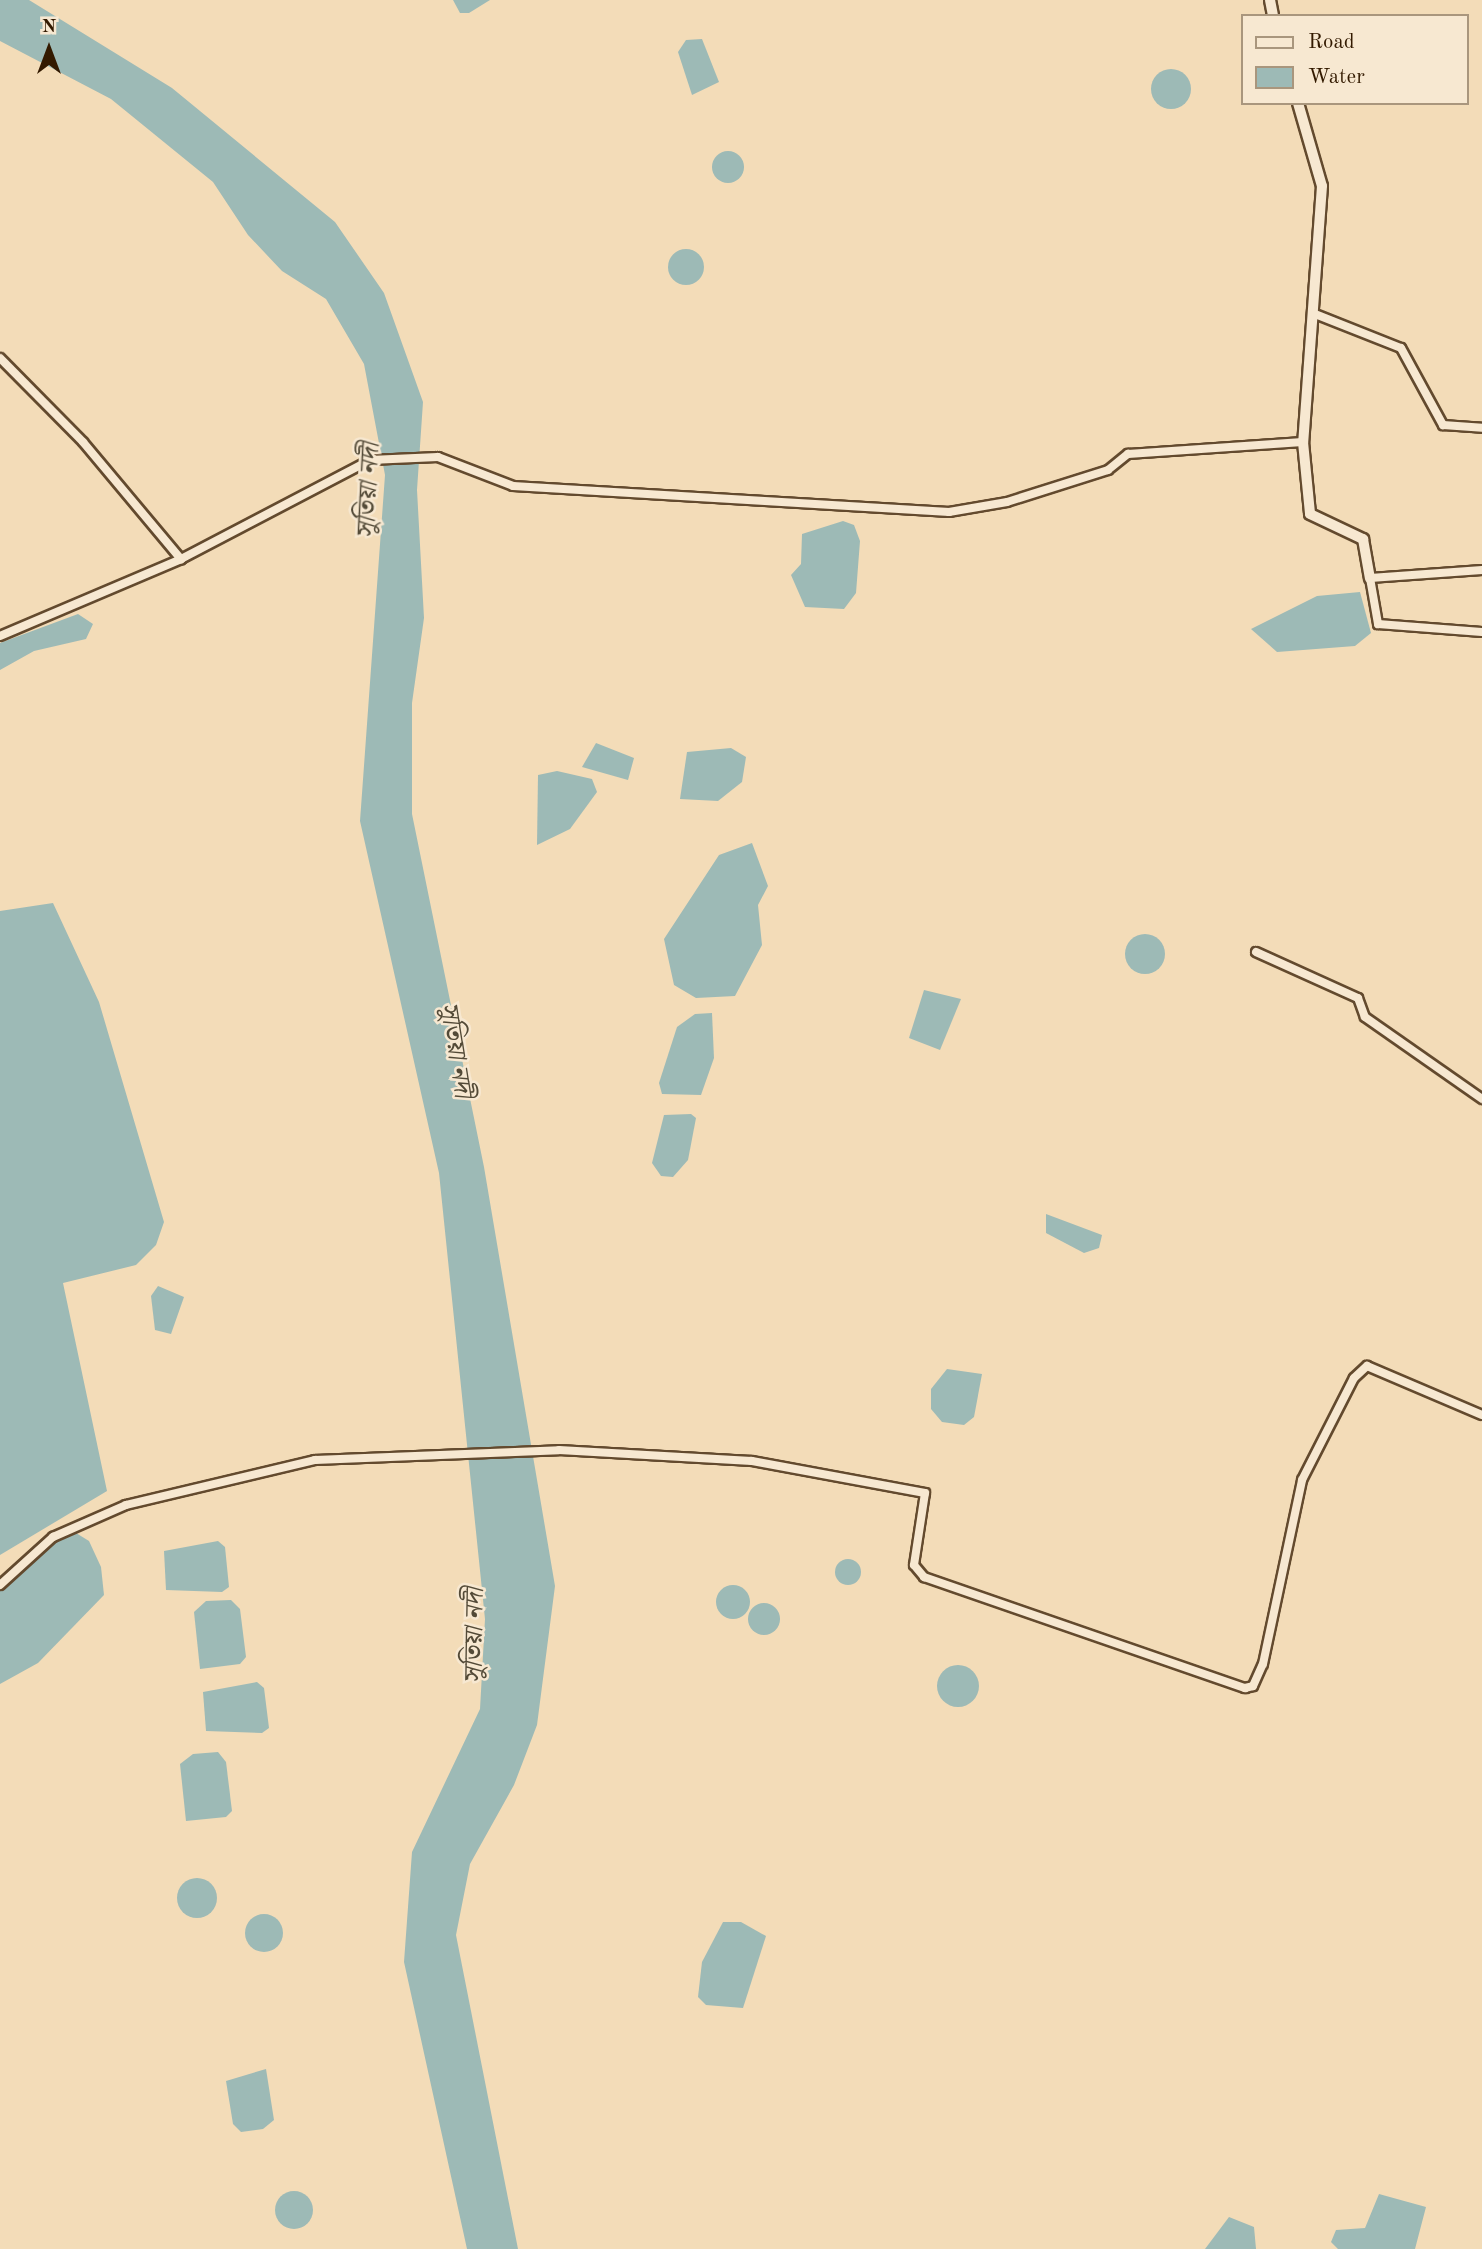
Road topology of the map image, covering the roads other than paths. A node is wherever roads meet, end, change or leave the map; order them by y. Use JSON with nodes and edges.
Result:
{"nodes":[{"id":1,"x":1299,"y":105,"type":"edge"},
{"id":2,"x":1315,"y":314,"type":"junction"},
{"id":3,"x":0,"y":358,"type":"edge"},
{"id":4,"x":1482,"y":428,"type":"edge"},
{"id":5,"x":1303,"y":442,"type":"junction"},
{"id":6,"x":181,"y":559,"type":"junction"},
{"id":7,"x":1482,"y":570,"type":"edge"},
{"id":8,"x":1370,"y":578,"type":"junction"},
{"id":9,"x":1482,"y":632,"type":"edge"},
{"id":10,"x":0,"y":636,"type":"edge"},
{"id":11,"x":1256,"y":952,"type":"dead end"},
{"id":12,"x":1482,"y":1099,"type":"edge"},
{"id":13,"x":1482,"y":1415,"type":"edge"},
{"id":14,"x":0,"y":1585,"type":"edge"}],
"edges":[{"from":1,"to":2,"type":"street"},
{"from":2,"to":4,"type":"street"},
{"from":2,"to":5,"type":"street"},
{"from":3,"to":6,"type":"street"},
{"from":5,"to":6,"type":"street"},
{"from":5,"to":8,"type":"street"},
{"from":6,"to":10,"type":"street"},
{"from":7,"to":8,"type":"street"},
{"from":8,"to":9,"type":"street"},
{"from":11,"to":12,"type":"street"},
{"from":13,"to":14,"type":"street"}]}
